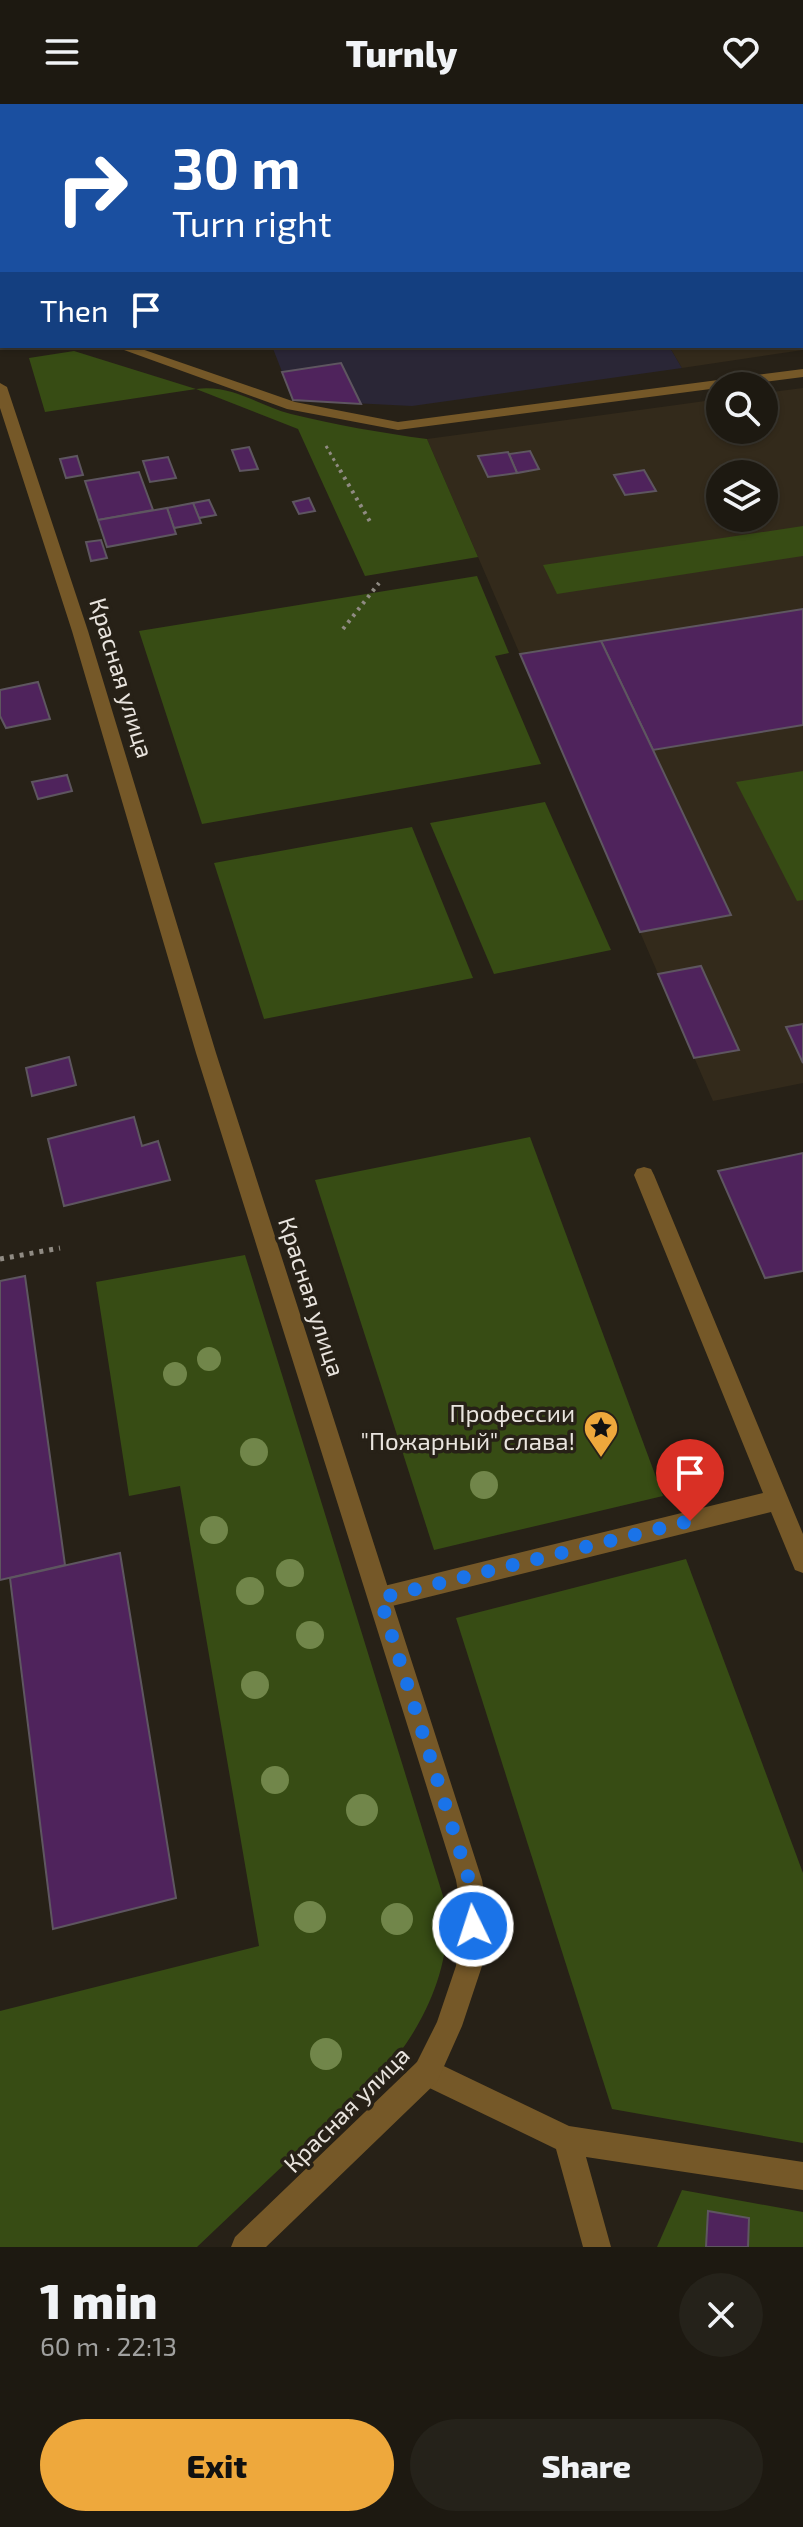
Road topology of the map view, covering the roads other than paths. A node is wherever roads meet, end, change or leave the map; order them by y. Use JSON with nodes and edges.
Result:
{"nodes":[{"id":1,"x":126,"y":348,"type":"edge"},
{"id":2,"x":803,"y":373,"type":"edge"},
{"id":3,"x":0,"y":387,"type":"edge"},
{"id":4,"x":644,"y":1175,"type":"dead end"},
{"id":5,"x":778,"y":1500,"type":"junction"},
{"id":6,"x":803,"y":1562,"type":"edge"},
{"id":7,"x":380,"y":1598,"type":"junction"},
{"id":8,"x":427,"y":2072,"type":"junction"},
{"id":9,"x":567,"y":2140,"type":"junction"},
{"id":10,"x":803,"y":2176,"type":"edge"},
{"id":11,"x":245,"y":2247,"type":"edge"},
{"id":12,"x":597,"y":2247,"type":"edge"}],
"edges":[{"from":1,"to":2,"type":"street"},
{"from":3,"to":7,"type":"street","name":"Красная улица"},
{"from":4,"to":5,"type":"street"},
{"from":5,"to":6,"type":"street"},
{"from":5,"to":7,"type":"street"},
{"from":7,"to":8,"type":"street","name":"Красная улица"},
{"from":8,"to":9,"type":"street"},
{"from":8,"to":11,"type":"street","name":"Красная улица"},
{"from":9,"to":10,"type":"street"},
{"from":9,"to":12,"type":"street"}]}
